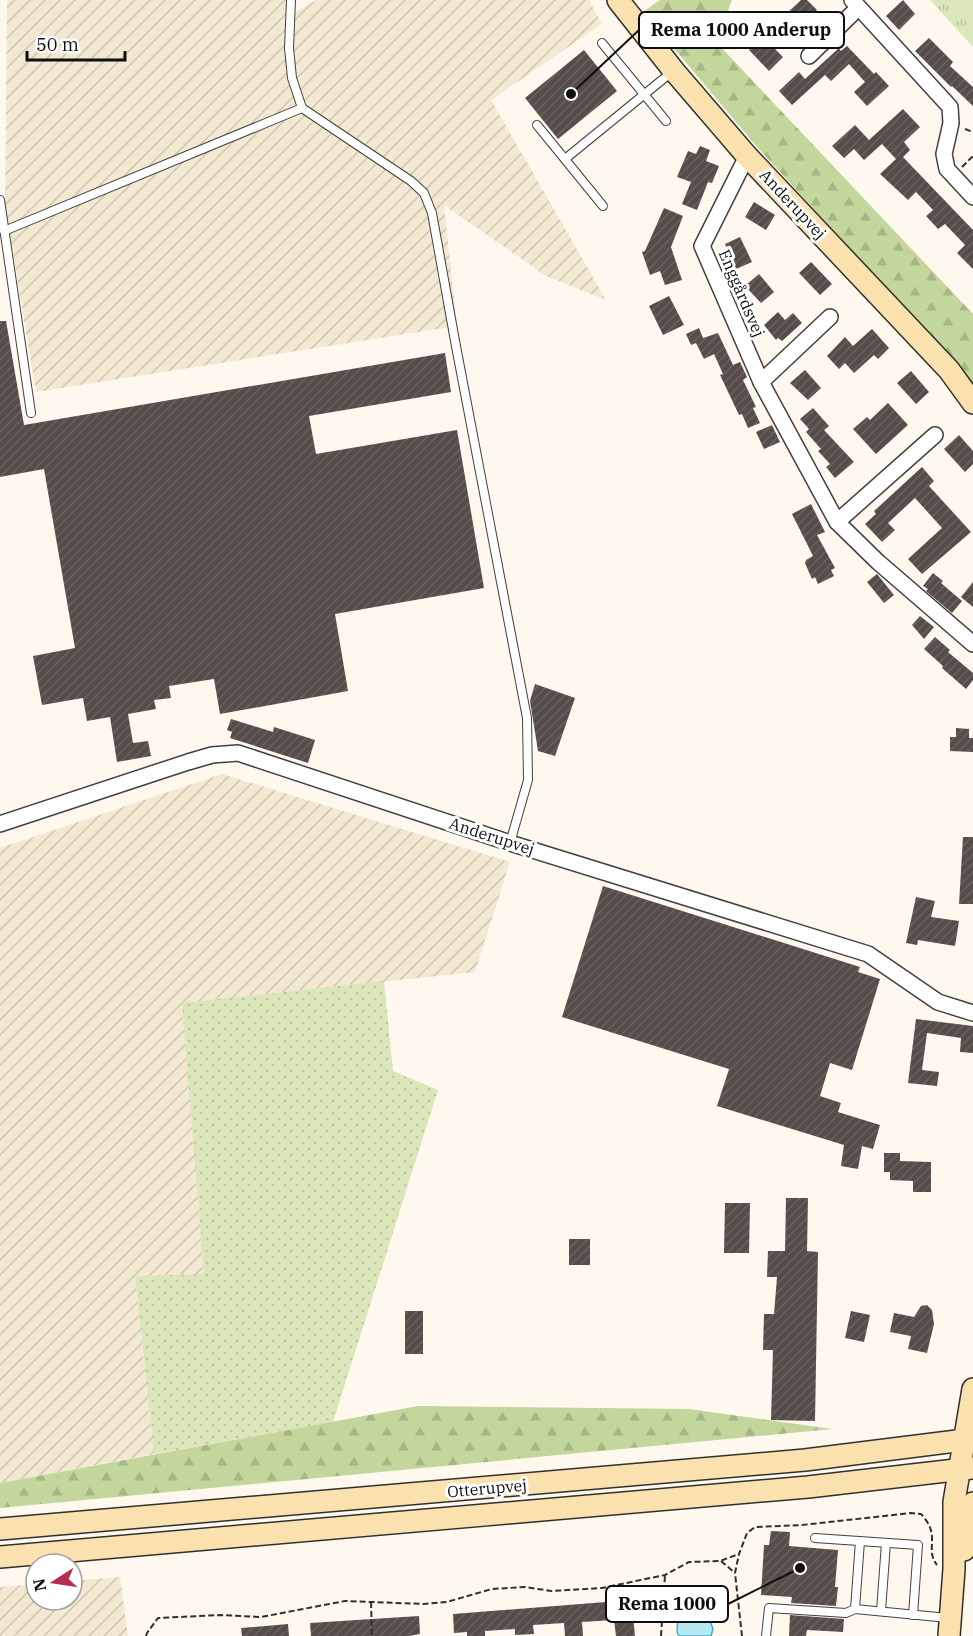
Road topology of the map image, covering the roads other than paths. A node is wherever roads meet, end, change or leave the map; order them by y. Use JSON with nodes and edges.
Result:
{"nodes":[{"id":1,"x":291,"y":0,"type":"edge"},
{"id":2,"x":624,"y":2,"type":"edge"},
{"id":3,"x":855,"y":4,"type":"edge"},
{"id":4,"x":602,"y":43,"type":"dead end"},
{"id":5,"x":808,"y":56,"type":"dead end"},
{"id":6,"x":674,"y":70,"type":"junction"},
{"id":7,"x":644,"y":94,"type":"junction"},
{"id":8,"x":302,"y":108,"type":"junction"},
{"id":9,"x":666,"y":121,"type":"dead end"},
{"id":10,"x":537,"y":125,"type":"dead end"},
{"id":11,"x":747,"y":156,"type":"junction"},
{"id":12,"x":565,"y":159,"type":"junction"},
{"id":13,"x":973,"y":197,"type":"edge"},
{"id":14,"x":0,"y":200,"type":"edge"},
{"id":15,"x":603,"y":206,"type":"dead end"},
{"id":16,"x":4,"y":231,"type":"junction"},
{"id":17,"x":830,"y":317,"type":"dead end"},
{"id":18,"x":761,"y":382,"type":"junction"},
{"id":19,"x":973,"y":403,"type":"edge"},
{"id":20,"x":31,"y":413,"type":"dead end"},
{"id":21,"x":935,"y":435,"type":"dead end"},
{"id":22,"x":837,"y":522,"type":"junction"},
{"id":23,"x":973,"y":644,"type":"edge"},
{"id":24,"x":0,"y":824,"type":"edge"},
{"id":25,"x":510,"y":843,"type":"junction"},
{"id":26,"x":973,"y":1013,"type":"edge"},
{"id":27,"x":973,"y":1389,"type":"edge"},
{"id":28,"x":968,"y":1453,"type":"edge"},
{"id":29,"x":973,"y":1503,"type":"edge"},
{"id":30,"x":0,"y":1529,"type":"edge"},
{"id":31,"x":815,"y":1538,"type":"dead end"},
{"id":32,"x":860,"y":1541,"type":"junction"},
{"id":33,"x":886,"y":1543,"type":"junction"},
{"id":34,"x":0,"y":1557,"type":"edge"},
{"id":35,"x":954,"y":1569,"type":"junction"},
{"id":36,"x":855,"y":1609,"type":"junction"},
{"id":37,"x":881,"y":1611,"type":"junction"},
{"id":38,"x":913,"y":1614,"type":"junction"},
{"id":39,"x":950,"y":1627,"type":"edge"},
{"id":40,"x":766,"y":1636,"type":"edge"}],
"edges":[{"from":1,"to":8,"type":"lane"},
{"from":2,"to":6,"type":"main road","name":"Anderupvej"},
{"from":3,"to":5,"type":"street"},
{"from":3,"to":13,"type":"street"},
{"from":4,"to":7,"type":"lane"},
{"from":6,"to":7,"type":"lane"},
{"from":6,"to":11,"type":"main road","name":"Anderupvej"},
{"from":7,"to":9,"type":"lane"},
{"from":7,"to":12,"type":"lane"},
{"from":8,"to":16,"type":"lane"},
{"from":8,"to":25,"type":"lane"},
{"from":10,"to":12,"type":"lane"},
{"from":11,"to":18,"type":"street","name":"Enggårdsvej"},
{"from":11,"to":19,"type":"main road","name":"Anderupvej"},
{"from":12,"to":15,"type":"lane"},
{"from":14,"to":16,"type":"lane"},
{"from":16,"to":20,"type":"lane"},
{"from":17,"to":18,"type":"street"},
{"from":18,"to":22,"type":"street","name":"Enggårdsvej"},
{"from":21,"to":22,"type":"street"},
{"from":22,"to":23,"type":"street","name":"Enggårdsvej"},
{"from":24,"to":25,"type":"street","name":"Anderupvej"},
{"from":25,"to":26,"type":"street","name":"Anderupvej"},
{"from":27,"to":28,"type":"main road"},
{"from":28,"to":30,"type":"main road","name":"Otterupvej"},
{"from":28,"to":34,"type":"main road","name":"Otterupvej"},
{"from":28,"to":35,"type":"main road"},
{"from":29,"to":35,"type":"main road"},
{"from":31,"to":32,"type":"lane"},
{"from":32,"to":33,"type":"lane"},
{"from":32,"to":36,"type":"lane"},
{"from":33,"to":37,"type":"lane"},
{"from":33,"to":38,"type":"lane"},
{"from":35,"to":39,"type":"main road"},
{"from":36,"to":37,"type":"lane"},
{"from":36,"to":40,"type":"lane"},
{"from":37,"to":38,"type":"lane"},
{"from":38,"to":39,"type":"lane"}]}
